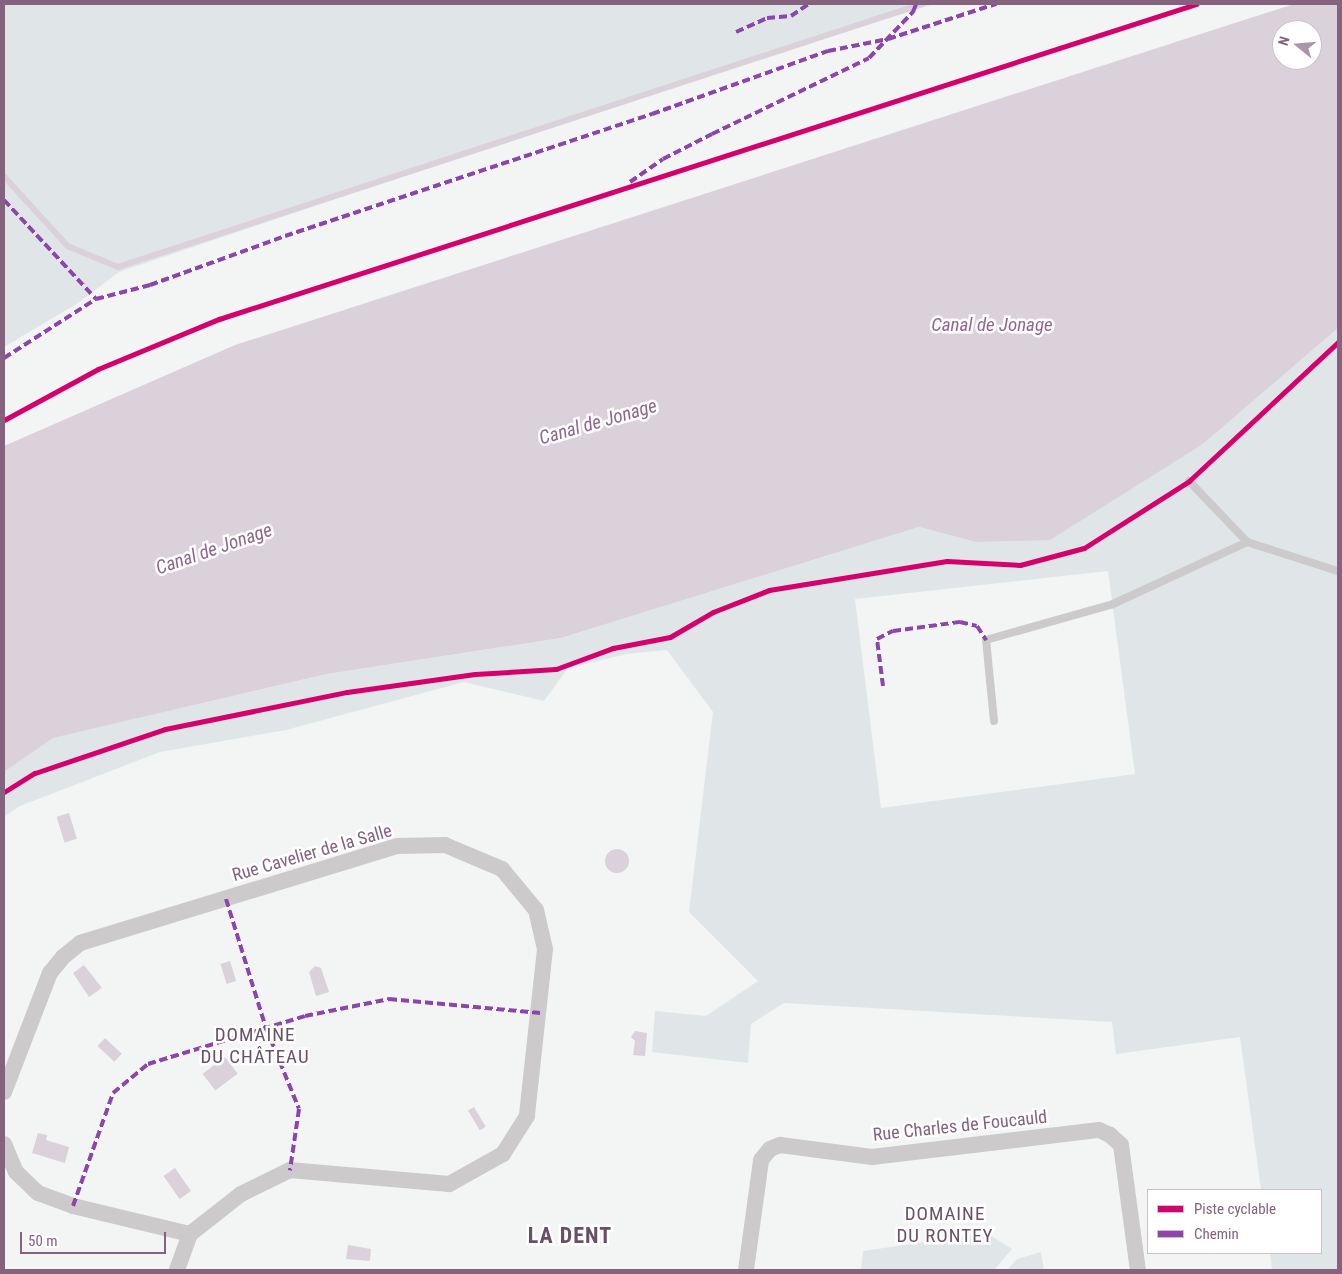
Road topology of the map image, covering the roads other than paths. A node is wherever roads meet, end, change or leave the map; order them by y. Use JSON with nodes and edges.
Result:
{"nodes":[{"id":1,"x":1189,"y":481,"type":"dead end"},
{"id":2,"x":1247,"y":542,"type":"junction"},
{"id":3,"x":1338,"y":571,"type":"edge"},
{"id":4,"x":994,"y":721,"type":"dead end"},
{"id":5,"x":4,"y":1092,"type":"edge"},
{"id":6,"x":4,"y":1144,"type":"edge"},
{"id":7,"x":190,"y":1234,"type":"junction"},
{"id":8,"x":177,"y":1270,"type":"edge"},
{"id":9,"x":746,"y":1270,"type":"edge"},
{"id":10,"x":1138,"y":1270,"type":"edge"}],
"edges":[{"from":1,"to":2,"type":"lane"},
{"from":2,"to":3,"type":"lane"},
{"from":2,"to":4,"type":"lane"},
{"from":5,"to":7,"type":"street","name":"Rue Cavelier de la Salle"},
{"from":6,"to":7,"type":"street"},
{"from":7,"to":8,"type":"street"},
{"from":9,"to":10,"type":"street","name":"Rue Charles de Foucauld"}]}
